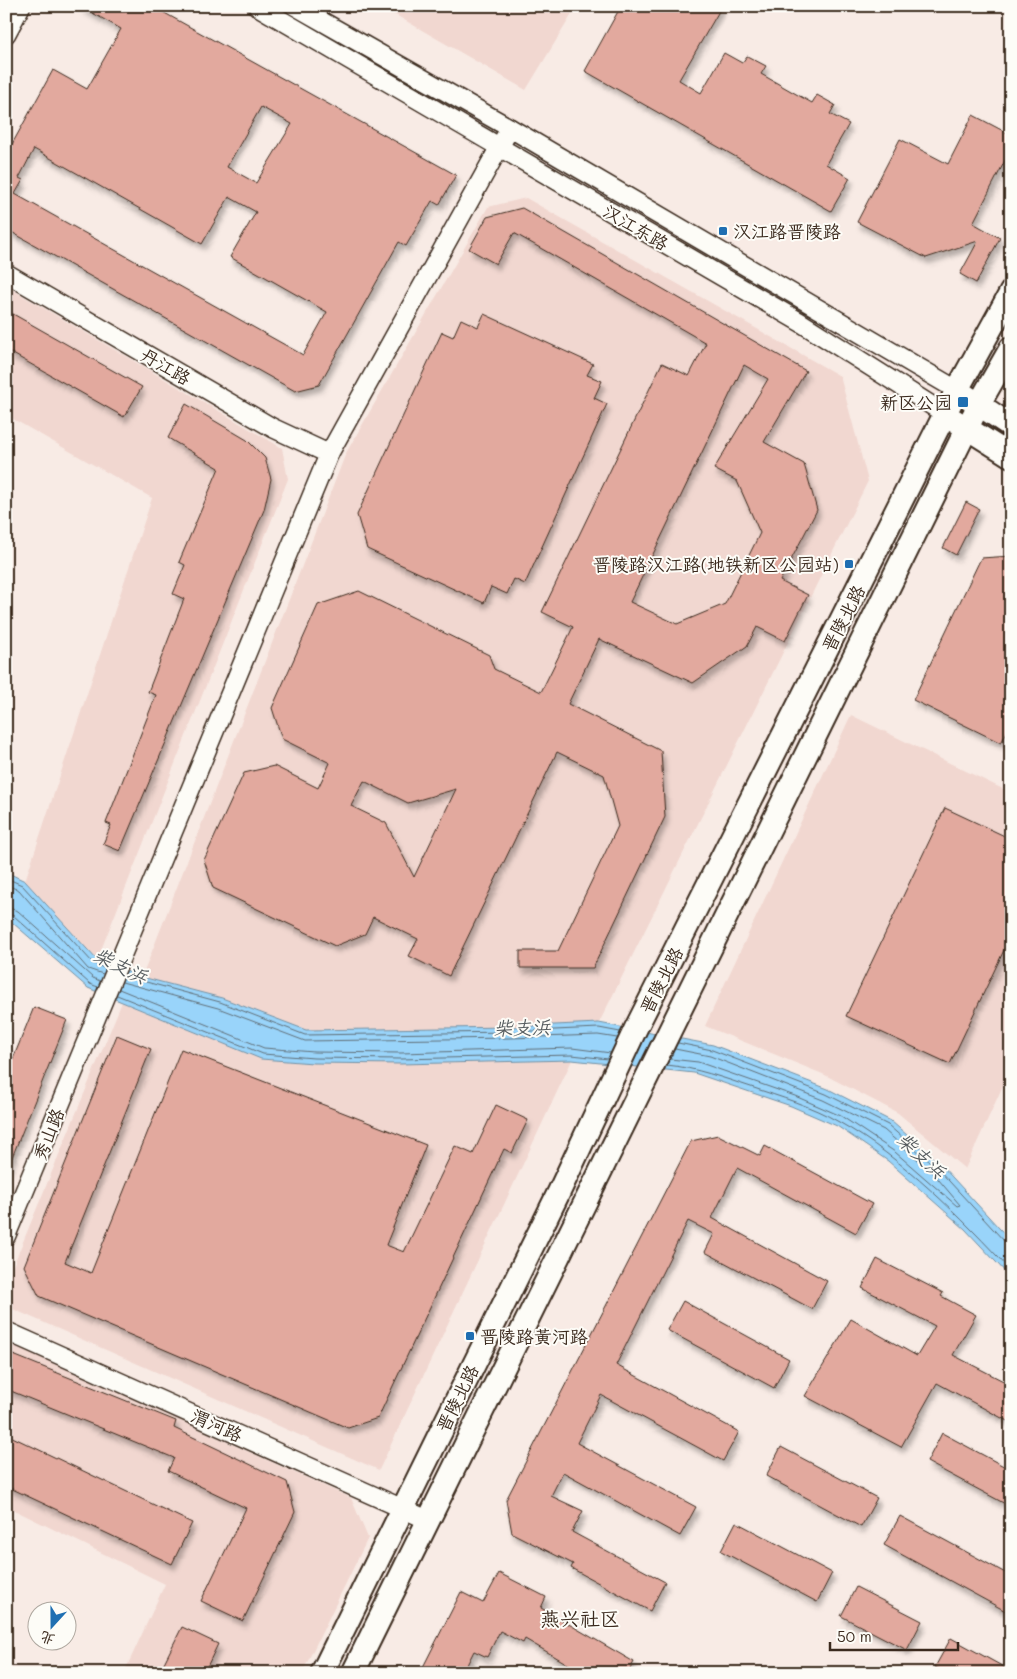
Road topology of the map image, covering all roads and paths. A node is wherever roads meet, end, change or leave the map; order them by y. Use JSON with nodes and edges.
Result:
{"nodes":[{"id":1,"x":21,"y":6,"type":"edge"},
{"id":2,"x":257,"y":6,"type":"edge"},
{"id":3,"x":295,"y":6,"type":"edge"},
{"id":4,"x":6,"y":34,"type":"edge"},
{"id":5,"x":510,"y":128,"type":"junction"},
{"id":6,"x":500,"y":147,"type":"junction"},
{"id":7,"x":6,"y":272,"type":"edge"},
{"id":8,"x":1011,"y":292,"type":"edge"},
{"id":9,"x":1011,"y":348,"type":"edge"},
{"id":10,"x":957,"y":390,"type":"junction"},
{"id":11,"x":979,"y":404,"type":"junction"},
{"id":12,"x":945,"y":414,"type":"junction"},
{"id":13,"x":1011,"y":426,"type":"edge"},
{"id":14,"x":967,"y":428,"type":"junction"},
{"id":15,"x":329,"y":454,"type":"junction"},
{"id":16,"x":1011,"y":456,"type":"edge"},
{"id":17,"x":6,"y":1236,"type":"edge"},
{"id":18,"x":6,"y":1331,"type":"edge"},
{"id":19,"x":403,"y":1508,"type":"junction"},
{"id":20,"x":428,"y":1520,"type":"junction"},
{"id":21,"x":322,"y":1673,"type":"edge"},
{"id":22,"x":353,"y":1673,"type":"edge"}],
"edges":[{"from":1,"to":4,"type":"street"},
{"from":2,"to":6,"type":"street","name":"汉江东路"},
{"from":3,"to":5,"type":"street","name":"汉江东路"},
{"from":5,"to":6,"type":"street","name":"秀山路"},
{"from":5,"to":10,"type":"street","name":"汉江东路"},
{"from":6,"to":12,"type":"street","name":"汉江东路"},
{"from":6,"to":15,"type":"street","name":"秀山路"},
{"from":7,"to":15,"type":"street","name":"丹江路"},
{"from":8,"to":10,"type":"main road","name":"晋陵北路"},
{"from":9,"to":11,"type":"main road","name":"晋陵北路"},
{"from":10,"to":11,"type":"main road","name":"汉江东路"},
{"from":10,"to":12,"type":"main road","name":"晋陵北路"},
{"from":11,"to":13,"type":"main road","name":"汉江东路"},
{"from":11,"to":14,"type":"main road","name":"晋陵北路"},
{"from":12,"to":14,"type":"main road","name":"汉江东路"},
{"from":12,"to":19,"type":"main road","name":"晋陵北路"},
{"from":14,"to":16,"type":"main road","name":"汉江东路"},
{"from":14,"to":20,"type":"main road","name":"晋陵北路"},
{"from":15,"to":17,"type":"street","name":"秀山路"},
{"from":18,"to":19,"type":"street","name":"渭河路"},
{"from":19,"to":20,"type":"street","name":"渭河路"},
{"from":19,"to":21,"type":"main road","name":"晋陵北路"},
{"from":20,"to":22,"type":"main road","name":"晋陵北路"}]}
